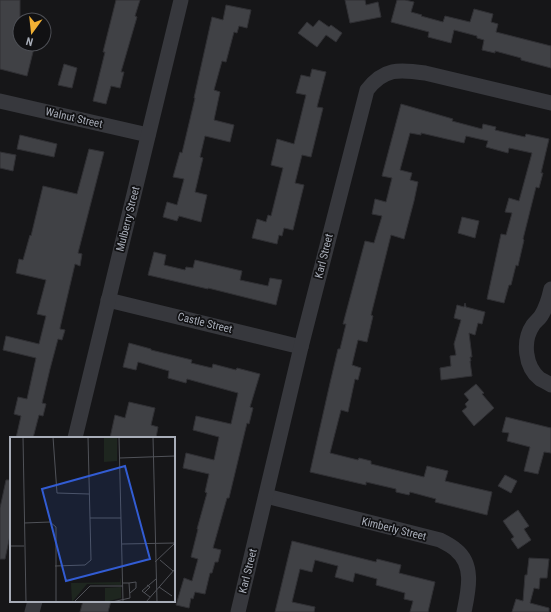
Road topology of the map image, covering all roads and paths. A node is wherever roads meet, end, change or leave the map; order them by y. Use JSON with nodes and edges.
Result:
{"nodes":[{"id":1,"x":181,"y":0,"type":"edge"},
{"id":2,"x":0,"y":101,"type":"edge"},
{"id":3,"x":551,"y":103,"type":"edge"},
{"id":4,"x":148,"y":135,"type":"junction"},
{"id":5,"x":551,"y":289,"type":"edge"},
{"id":6,"x":108,"y":300,"type":"junction"},
{"id":7,"x":301,"y":347,"type":"junction"},
{"id":8,"x":551,"y":385,"type":"edge"},
{"id":9,"x":75,"y":437,"type":"edge"},
{"id":10,"x":266,"y":496,"type":"junction"},
{"id":11,"x":35,"y":602,"type":"edge"},
{"id":12,"x":32,"y":612,"type":"edge"},
{"id":13,"x":238,"y":612,"type":"edge"},
{"id":14,"x":464,"y":612,"type":"edge"}],
"edges":[{"from":1,"to":4,"type":"street","name":"Mulberry Street"},
{"from":2,"to":4,"type":"street","name":"Walnut Street"},
{"from":3,"to":7,"type":"street","name":"Karl Street"},
{"from":4,"to":6,"type":"street","name":"Mulberry Street"},
{"from":5,"to":8,"type":"street"},
{"from":6,"to":7,"type":"street","name":"Castle Street"},
{"from":6,"to":9,"type":"street","name":"Mulberry Street"},
{"from":7,"to":10,"type":"street","name":"Karl Street"},
{"from":10,"to":13,"type":"street","name":"Karl Street"},
{"from":10,"to":14,"type":"street","name":"Kimberly Street"},
{"from":11,"to":12,"type":"street"}]}
